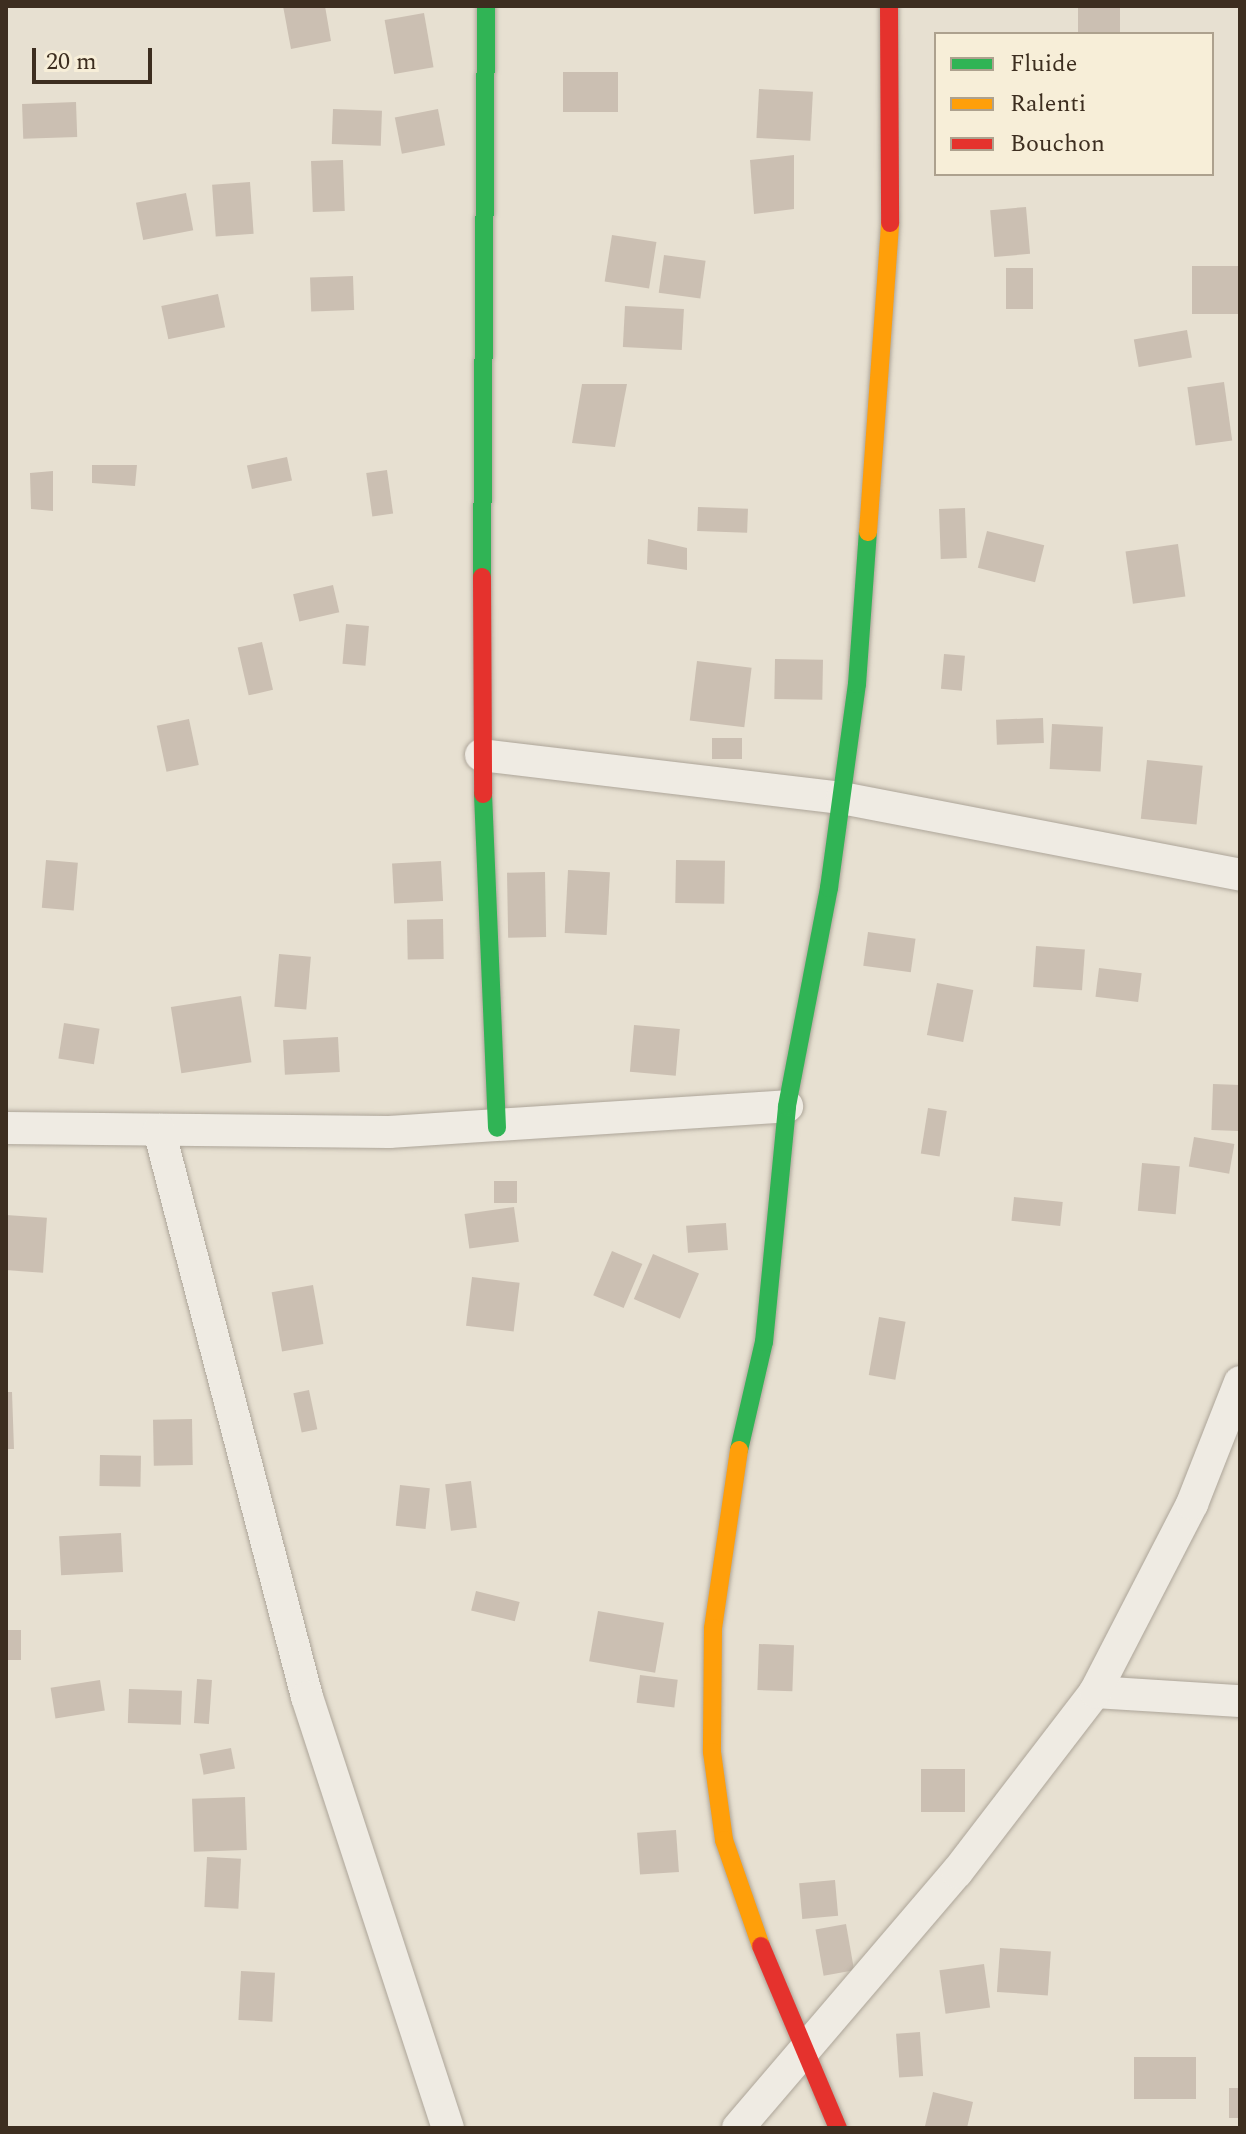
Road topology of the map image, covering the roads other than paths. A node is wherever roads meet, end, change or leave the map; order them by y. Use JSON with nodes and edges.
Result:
{"nodes":[{"id":1,"x":486,"y":6,"type":"edge"},
{"id":2,"x":889,"y":6,"type":"edge"},
{"id":3,"x":481,"y":755,"type":"junction"},
{"id":4,"x":842,"y":798,"type":"junction"},
{"id":5,"x":1240,"y":875,"type":"edge"},
{"id":6,"x":787,"y":1106,"type":"junction"},
{"id":7,"x":6,"y":1128,"type":"edge"},
{"id":8,"x":497,"y":1128,"type":"junction"},
{"id":9,"x":159,"y":1130,"type":"junction"},
{"id":10,"x":1240,"y":1382,"type":"edge"},
{"id":11,"x":1095,"y":1692,"type":"junction"},
{"id":12,"x":1240,"y":1701,"type":"edge"},
{"id":13,"x":807,"y":2048,"type":"junction"},
{"id":14,"x":448,"y":2128,"type":"edge"},
{"id":15,"x":738,"y":2128,"type":"edge"},
{"id":16,"x":838,"y":2128,"type":"edge"}],
"edges":[{"from":1,"to":3,"type":"street"},
{"from":2,"to":4,"type":"street"},
{"from":3,"to":4,"type":"street"},
{"from":3,"to":8,"type":"street"},
{"from":4,"to":5,"type":"street"},
{"from":4,"to":6,"type":"street"},
{"from":6,"to":8,"type":"street"},
{"from":6,"to":13,"type":"street"},
{"from":7,"to":9,"type":"street"},
{"from":8,"to":9,"type":"street"},
{"from":9,"to":14,"type":"street"},
{"from":10,"to":11,"type":"street"},
{"from":11,"to":12,"type":"street"},
{"from":11,"to":13,"type":"street"},
{"from":13,"to":15,"type":"street"},
{"from":13,"to":16,"type":"street"}]}
